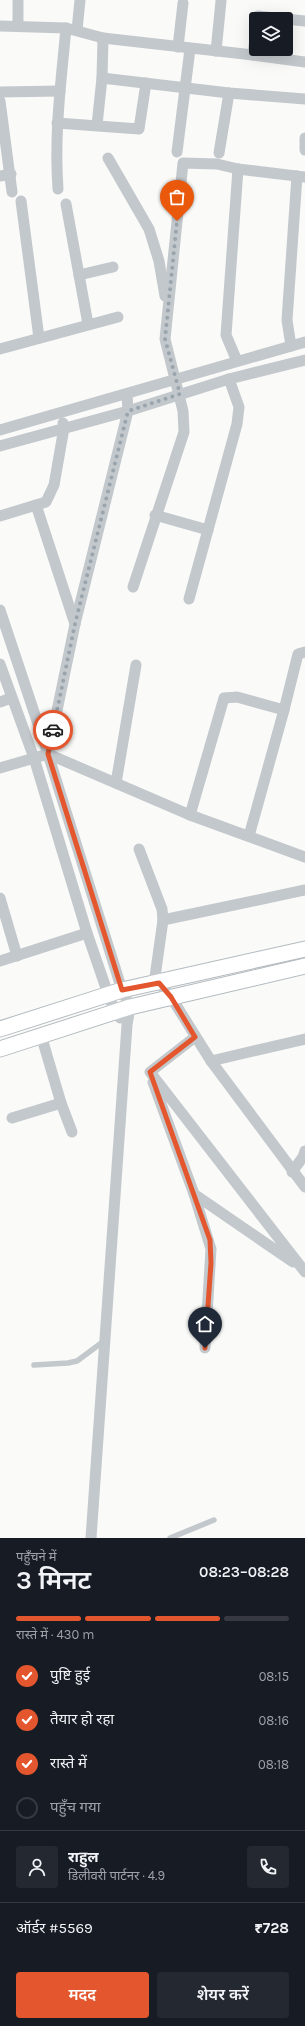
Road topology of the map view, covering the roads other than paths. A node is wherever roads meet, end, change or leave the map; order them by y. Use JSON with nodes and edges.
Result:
{"nodes":[{"id":1,"x":18,"y":0,"type":"edge"},
{"id":2,"x":80,"y":0,"type":"edge"},
{"id":3,"x":221,"y":1,"type":"dead end"},
{"id":4,"x":183,"y":3,"type":"dead end"},
{"id":5,"x":293,"y":20,"type":"edge"},
{"id":6,"x":305,"y":21,"type":"edge"},
{"id":7,"x":0,"y":26,"type":"edge"},
{"id":8,"x":18,"y":26,"type":"junction"},
{"id":9,"x":71,"y":29,"type":"junction"},
{"id":10,"x":103,"y":38,"type":"junction"},
{"id":11,"x":178,"y":47,"type":"junction"},
{"id":12,"x":190,"y":49,"type":"junction"},
{"id":13,"x":216,"y":51,"type":"junction"},
{"id":14,"x":249,"y":55,"type":"edge"},
{"id":15,"x":260,"y":56,"type":"edge"},
{"id":16,"x":305,"y":62,"type":"edge"},
{"id":17,"x":102,"y":78,"type":"junction"},
{"id":18,"x":146,"y":83,"type":"junction"},
{"id":19,"x":186,"y":88,"type":"junction"},
{"id":20,"x":60,"y":91,"type":"junction"},
{"id":21,"x":0,"y":92,"type":"edge"},
{"id":22,"x":229,"y":93,"type":"junction"},
{"id":23,"x":305,"y":99,"type":"edge"},
{"id":24,"x":0,"y":101,"type":"edge"},
{"id":25,"x":57,"y":123,"type":"junction"},
{"id":26,"x":97,"y":125,"type":"junction"},
{"id":27,"x":305,"y":138,"type":"edge"},
{"id":28,"x":305,"y":150,"type":"edge"},
{"id":29,"x":177,"y":152,"type":"dead end"},
{"id":30,"x":219,"y":153,"type":"dead end"},
{"id":31,"x":108,"y":158,"type":"dead end"},
{"id":32,"x":238,"y":169,"type":"junction"},
{"id":33,"x":6,"y":175,"type":"edge"},
{"id":34,"x":301,"y":176,"type":"edge"},
{"id":35,"x":58,"y":189,"type":"dead end"},
{"id":36,"x":12,"y":192,"type":"dead end"},
{"id":37,"x":22,"y":200,"type":"dead end"},
{"id":38,"x":66,"y":204,"type":"dead end"},
{"id":39,"x":113,"y":267,"type":"dead end"},
{"id":40,"x":79,"y":276,"type":"junction"},
{"id":41,"x":167,"y":309,"type":"junction"},
{"id":42,"x":118,"y":317,"type":"dead end"},
{"id":43,"x":88,"y":324,"type":"junction"},
{"id":44,"x":39,"y":338,"type":"junction"},
{"id":45,"x":305,"y":342,"type":"edge"},
{"id":46,"x":291,"y":346,"type":"junction"},
{"id":47,"x":0,"y":349,"type":"edge"},
{"id":48,"x":305,"y":360,"type":"edge"},
{"id":49,"x":237,"y":361,"type":"junction"},
{"id":50,"x":176,"y":379,"type":"junction"},
{"id":51,"x":229,"y":379,"type":"junction"},
{"id":52,"x":127,"y":394,"type":"junction"},
{"id":53,"x":180,"y":394,"type":"junction"},
{"id":54,"x":128,"y":411,"type":"junction"},
{"id":55,"x":61,"y":413,"type":"junction"},
{"id":56,"x":64,"y":428,"type":"junction"},
{"id":57,"x":0,"y":430,"type":"edge"},
{"id":58,"x":0,"y":446,"type":"edge"},
{"id":59,"x":36,"y":505,"type":"junction"},
{"id":60,"x":0,"y":516,"type":"edge"},
{"id":61,"x":155,"y":516,"type":"junction"},
{"id":62,"x":208,"y":530,"type":"junction"},
{"id":63,"x":133,"y":587,"type":"dead end"},
{"id":64,"x":189,"y":599,"type":"dead end"},
{"id":65,"x":0,"y":610,"type":"edge"},
{"id":66,"x":75,"y":624,"type":"junction"},
{"id":67,"x":305,"y":652,"type":"edge"},
{"id":68,"x":0,"y":664,"type":"edge"},
{"id":69,"x":136,"y":665,"type":"dead end"},
{"id":70,"x":11,"y":698,"type":"junction"},
{"id":71,"x":0,"y":702,"type":"edge"},
{"id":72,"x":284,"y":710,"type":"junction"},
{"id":73,"x":48,"y":754,"type":"junction"},
{"id":74,"x":34,"y":758,"type":"junction"},
{"id":75,"x":0,"y":768,"type":"edge"},
{"id":76,"x":116,"y":783,"type":"junction"},
{"id":77,"x":190,"y":815,"type":"junction"},
{"id":78,"x":249,"y":836,"type":"junction"},
{"id":79,"x":139,"y":848,"type":"dead end"},
{"id":80,"x":305,"y":857,"type":"edge"},
{"id":81,"x":305,"y":890,"type":"edge"},
{"id":82,"x":0,"y":898,"type":"edge"},
{"id":83,"x":163,"y":920,"type":"junction"},
{"id":84,"x":87,"y":933,"type":"junction"},
{"id":85,"x":305,"y":949,"type":"edge"},
{"id":86,"x":17,"y":956,"type":"junction"},
{"id":87,"x":0,"y":961,"type":"edge"},
{"id":88,"x":305,"y":966,"type":"edge"},
{"id":89,"x":156,"y":983,"type":"junction"},
{"id":90,"x":122,"y":990,"type":"junction"},
{"id":91,"x":108,"y":994,"type":"junction"},
{"id":92,"x":171,"y":997,"type":"junction"},
{"id":93,"x":130,"y":1007,"type":"junction"},
{"id":94,"x":115,"y":1012,"type":"junction"},
{"id":95,"x":127,"y":1025,"type":"junction"},
{"id":96,"x":0,"y":1029,"type":"edge"},
{"id":97,"x":42,"y":1035,"type":"junction"},
{"id":98,"x":195,"y":1037,"type":"junction"},
{"id":99,"x":305,"y":1038,"type":"edge"},
{"id":100,"x":0,"y":1049,"type":"edge"},
{"id":101,"x":211,"y":1061,"type":"junction"},
{"id":102,"x":150,"y":1072,"type":"junction"},
{"id":103,"x":61,"y":1103,"type":"junction"},
{"id":104,"x":12,"y":1118,"type":"dead end"},
{"id":105,"x":72,"y":1132,"type":"dead end"},
{"id":106,"x":305,"y":1151,"type":"edge"},
{"id":107,"x":292,"y":1172,"type":"junction"},
{"id":108,"x":305,"y":1187,"type":"edge"},
{"id":109,"x":194,"y":1194,"type":"junction"},
{"id":110,"x":303,"y":1270,"type":"edge"},
{"id":111,"x":105,"y":1340,"type":"junction"},
{"id":112,"x":205,"y":1348,"type":"dead end"},
{"id":113,"x":34,"y":1366,"type":"dead end"},
{"id":114,"x":214,"y":1520,"type":"dead end"},
{"id":115,"x":91,"y":1538,"type":"edge"},
{"id":116,"x":170,"y":1538,"type":"edge"}],
"edges":[{"from":1,"to":8,"type":"street"},
{"from":2,"to":9,"type":"street"},
{"from":3,"to":13,"type":"street"},
{"from":4,"to":11,"type":"street"},
{"from":5,"to":6,"type":"street"},
{"from":7,"to":8,"type":"street"},
{"from":8,"to":9,"type":"street"},
{"from":9,"to":10,"type":"street"},
{"from":9,"to":20,"type":"street"},
{"from":10,"to":11,"type":"street"},
{"from":10,"to":17,"type":"street"},
{"from":11,"to":12,"type":"street"},
{"from":12,"to":13,"type":"street"},
{"from":12,"to":19,"type":"street"},
{"from":13,"to":14,"type":"street"},
{"from":15,"to":16,"type":"street"},
{"from":17,"to":18,"type":"street"},
{"from":17,"to":26,"type":"street"},
{"from":18,"to":19,"type":"street"},
{"from":18,"to":26,"type":"street"},
{"from":19,"to":22,"type":"street"},
{"from":19,"to":29,"type":"street"},
{"from":20,"to":21,"type":"street"},
{"from":20,"to":25,"type":"street"},
{"from":22,"to":23,"type":"street"},
{"from":22,"to":30,"type":"street"},
{"from":24,"to":33,"type":"street"},
{"from":25,"to":26,"type":"street"},
{"from":25,"to":35,"type":"street"},
{"from":27,"to":28,"type":"street"},
{"from":31,"to":41,"type":"street"},
{"from":32,"to":34,"type":"street"},
{"from":32,"to":41,"type":"street"},
{"from":32,"to":49,"type":"street"},
{"from":33,"to":36,"type":"street"},
{"from":34,"to":46,"type":"street"},
{"from":37,"to":44,"type":"street"},
{"from":38,"to":40,"type":"street"},
{"from":39,"to":40,"type":"street"},
{"from":40,"to":43,"type":"street"},
{"from":41,"to":50,"type":"street"},
{"from":42,"to":43,"type":"street"},
{"from":43,"to":44,"type":"street"},
{"from":44,"to":47,"type":"street"},
{"from":45,"to":46,"type":"street"},
{"from":46,"to":49,"type":"street"},
{"from":48,"to":51,"type":"street"},
{"from":49,"to":50,"type":"street"},
{"from":50,"to":52,"type":"street"},
{"from":50,"to":53,"type":"street"},
{"from":51,"to":53,"type":"street"},
{"from":51,"to":62,"type":"street"},
{"from":52,"to":54,"type":"street"},
{"from":52,"to":55,"type":"street"},
{"from":53,"to":54,"type":"street"},
{"from":53,"to":61,"type":"street"},
{"from":54,"to":56,"type":"street"},
{"from":54,"to":66,"type":"street"},
{"from":55,"to":56,"type":"street"},
{"from":55,"to":57,"type":"street"},
{"from":56,"to":58,"type":"street"},
{"from":56,"to":59,"type":"street"},
{"from":59,"to":60,"type":"street"},
{"from":59,"to":66,"type":"street"},
{"from":61,"to":62,"type":"street"},
{"from":61,"to":63,"type":"street"},
{"from":62,"to":64,"type":"street"},
{"from":65,"to":73,"type":"street"},
{"from":66,"to":73,"type":"street"},
{"from":67,"to":72,"type":"street"},
{"from":68,"to":70,"type":"street"},
{"from":69,"to":76,"type":"street"},
{"from":70,"to":71,"type":"street"},
{"from":70,"to":74,"type":"street"},
{"from":72,"to":77,"type":"street"},
{"from":72,"to":78,"type":"street"},
{"from":73,"to":74,"type":"street"},
{"from":73,"to":76,"type":"street"},
{"from":73,"to":90,"type":"street"},
{"from":74,"to":75,"type":"street"},
{"from":74,"to":84,"type":"street"},
{"from":76,"to":77,"type":"street"},
{"from":77,"to":78,"type":"street"},
{"from":78,"to":80,"type":"street"},
{"from":79,"to":83,"type":"street"},
{"from":81,"to":83,"type":"street"},
{"from":82,"to":86,"type":"street"},
{"from":83,"to":89,"type":"street"},
{"from":84,"to":86,"type":"street"},
{"from":84,"to":91,"type":"street"},
{"from":85,"to":89,"type":"street"},
{"from":86,"to":87,"type":"street"},
{"from":88,"to":92,"type":"street"},
{"from":89,"to":90,"type":"street"},
{"from":89,"to":92,"type":"street"},
{"from":90,"to":91,"type":"street"},
{"from":90,"to":93,"type":"street"},
{"from":91,"to":94,"type":"street"},
{"from":91,"to":96,"type":"street"},
{"from":92,"to":93,"type":"street"},
{"from":92,"to":98,"type":"street"},
{"from":93,"to":94,"type":"street"},
{"from":93,"to":95,"type":"street"},
{"from":94,"to":95,"type":"street"},
{"from":94,"to":97,"type":"street"},
{"from":95,"to":111,"type":"street"},
{"from":97,"to":100,"type":"street"},
{"from":97,"to":103,"type":"street"},
{"from":98,"to":101,"type":"street"},
{"from":98,"to":102,"type":"street"},
{"from":99,"to":101,"type":"street"},
{"from":101,"to":107,"type":"street"},
{"from":102,"to":109,"type":"street"},
{"from":102,"to":110,"type":"street"},
{"from":103,"to":104,"type":"street"},
{"from":103,"to":105,"type":"street"},
{"from":106,"to":107,"type":"street"},
{"from":107,"to":108,"type":"street"},
{"from":109,"to":110,"type":"street"},
{"from":109,"to":112,"type":"street"},
{"from":111,"to":113,"type":"lane"},
{"from":111,"to":115,"type":"street"},
{"from":114,"to":116,"type":"lane"}]}
